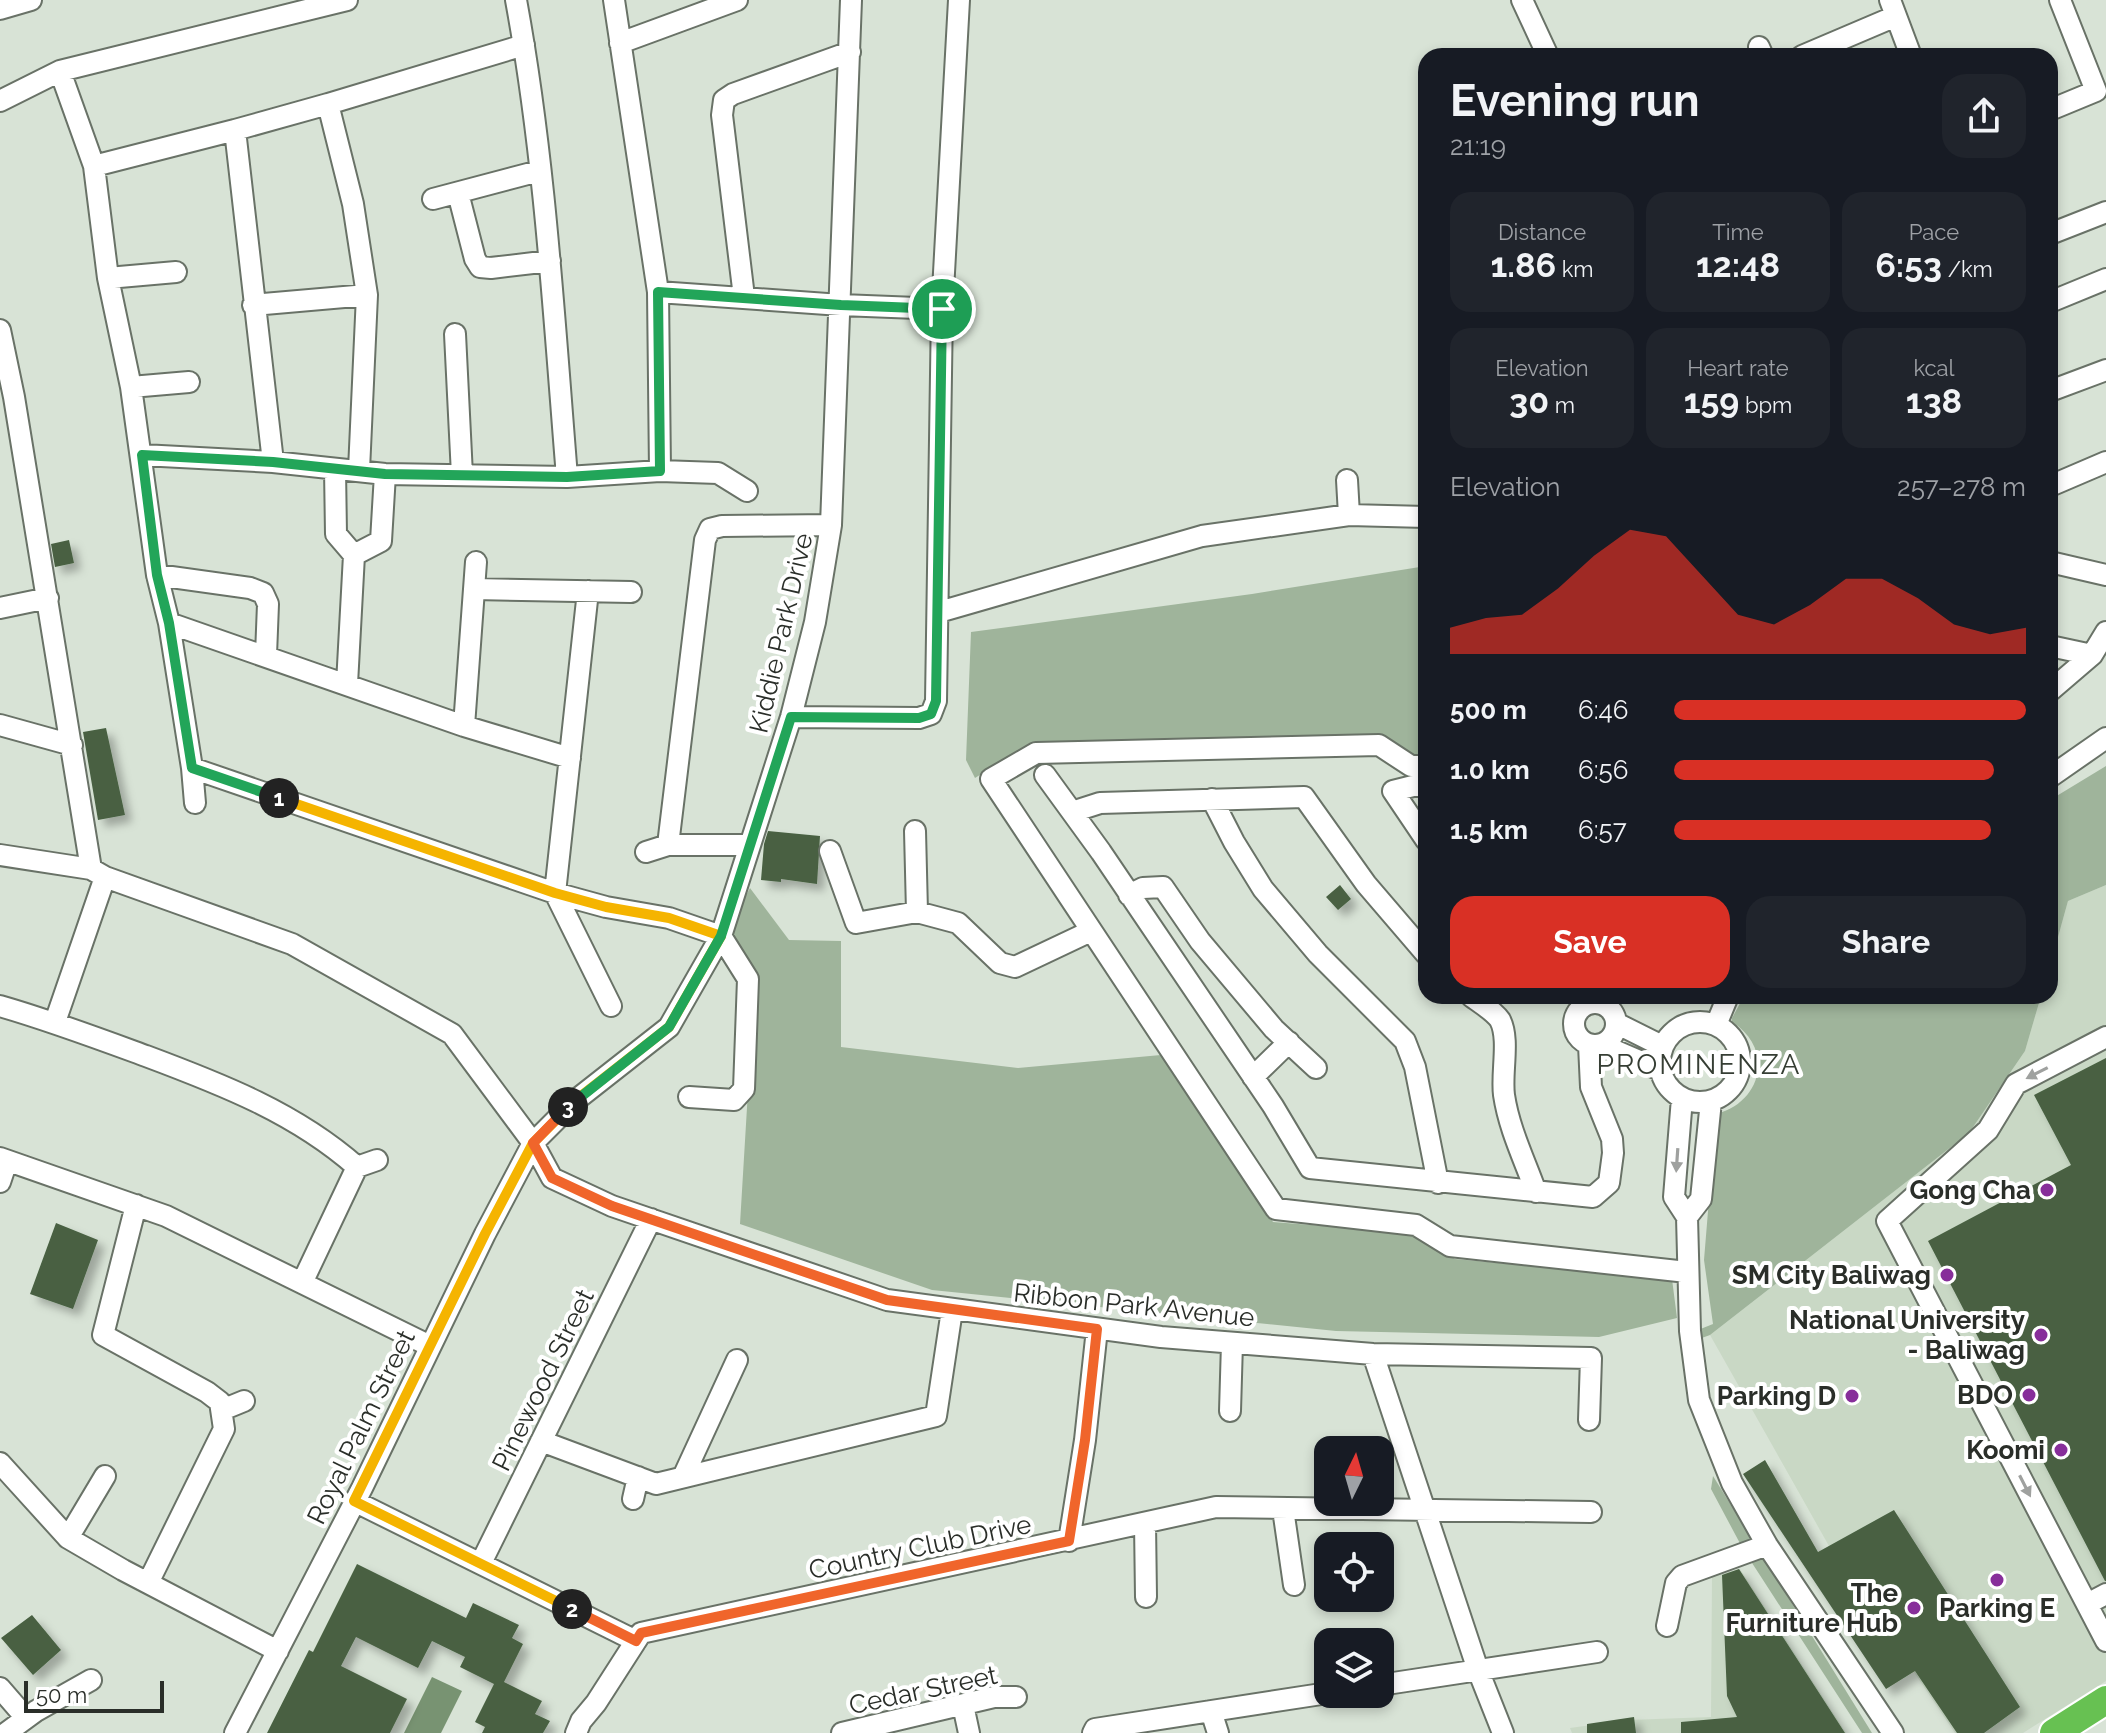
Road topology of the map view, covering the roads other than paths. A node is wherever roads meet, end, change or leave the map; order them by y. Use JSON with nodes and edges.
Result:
{"nodes":[{"id":1,"x":31,"y":0,"type":"edge"},
{"id":2,"x":347,"y":0,"type":"edge"},
{"id":3,"x":516,"y":0,"type":"edge"},
{"id":4,"x":614,"y":0,"type":"edge"},
{"id":5,"x":737,"y":0,"type":"edge"},
{"id":6,"x":851,"y":0,"type":"edge"},
{"id":7,"x":959,"y":0,"type":"edge"},
{"id":8,"x":1522,"y":0,"type":"edge"},
{"id":9,"x":2060,"y":0,"type":"edge"},
{"id":10,"x":307,"y":4,"type":"edge"},
{"id":11,"x":1893,"y":8,"type":"edge"},
{"id":12,"x":0,"y":9,"type":"edge"},
{"id":13,"x":620,"y":43,"type":"junction"},
{"id":14,"x":524,"y":45,"type":"junction"},
{"id":15,"x":1544,"y":48,"type":"edge"},
{"id":16,"x":1817,"y":48,"type":"edge"},
{"id":17,"x":1908,"y":48,"type":"edge"},
{"id":18,"x":850,"y":52,"type":"junction"},
{"id":19,"x":60,"y":71,"type":"junction"},
{"id":20,"x":0,"y":101,"type":"edge"},
{"id":21,"x":328,"y":104,"type":"junction"},
{"id":22,"x":2058,"y":107,"type":"edge"},
{"id":23,"x":235,"y":130,"type":"junction"},
{"id":24,"x":94,"y":166,"type":"junction"},
{"id":25,"x":539,"y":171,"type":"junction"},
{"id":26,"x":458,"y":193,"type":"junction"},
{"id":27,"x":433,"y":199,"type":"dead end"},
{"id":28,"x":2106,"y":212,"type":"edge"},
{"id":29,"x":2058,"y":231,"type":"edge"},
{"id":30,"x":550,"y":261,"type":"junction"},
{"id":31,"x":176,"y":272,"type":"dead end"},
{"id":32,"x":108,"y":278,"type":"junction"},
{"id":33,"x":2106,"y":279,"type":"edge"},
{"id":34,"x":658,"y":292,"type":"junction"},
{"id":35,"x":367,"y":295,"type":"junction"},
{"id":36,"x":744,"y":297,"type":"junction"},
{"id":37,"x":2058,"y":299,"type":"edge"},
{"id":38,"x":253,"y":305,"type":"junction"},
{"id":39,"x":841,"y":305,"type":"junction"},
{"id":40,"x":942,"y":309,"type":"junction"},
{"id":41,"x":0,"y":330,"type":"edge"},
{"id":42,"x":455,"y":334,"type":"dead end"},
{"id":43,"x":2106,"y":370,"type":"edge"},
{"id":44,"x":189,"y":382,"type":"dead end"},
{"id":45,"x":131,"y":387,"type":"junction"},
{"id":46,"x":2058,"y":388,"type":"edge"},
{"id":47,"x":7,"y":398,"type":"edge"},
{"id":48,"x":142,"y":455,"type":"junction"},
{"id":49,"x":273,"y":462,"type":"junction"},
{"id":50,"x":2106,"y":462,"type":"edge"},
{"id":51,"x":335,"y":469,"type":"junction"},
{"id":52,"x":359,"y":470,"type":"junction"},
{"id":53,"x":660,"y":471,"type":"junction"},
{"id":54,"x":385,"y":474,"type":"junction"},
{"id":55,"x":462,"y":475,"type":"junction"},
{"id":56,"x":567,"y":477,"type":"junction"},
{"id":57,"x":1347,"y":480,"type":"dead end"},
{"id":58,"x":2058,"y":483,"type":"edge"},
{"id":59,"x":747,"y":491,"type":"dead end"},
{"id":60,"x":1349,"y":515,"type":"junction"},
{"id":61,"x":1418,"y":517,"type":"edge"},
{"id":62,"x":831,"y":525,"type":"junction"},
{"id":63,"x":354,"y":555,"type":"junction"},
{"id":64,"x":476,"y":562,"type":"dead end"},
{"id":65,"x":2058,"y":564,"type":"edge"},
{"id":66,"x":157,"y":575,"type":"junction"},
{"id":67,"x":2106,"y":575,"type":"edge"},
{"id":68,"x":474,"y":589,"type":"junction"},
{"id":69,"x":588,"y":591,"type":"junction"},
{"id":70,"x":631,"y":592,"type":"dead end"},
{"id":71,"x":48,"y":598,"type":"junction"},
{"id":72,"x":0,"y":608,"type":"edge"},
{"id":73,"x":939,"y":612,"type":"junction"},
{"id":74,"x":169,"y":623,"type":"junction"},
{"id":75,"x":2106,"y":632,"type":"edge"},
{"id":76,"x":2058,"y":648,"type":"edge"},
{"id":77,"x":266,"y":655,"type":"junction"},
{"id":78,"x":2092,"y":655,"type":"junction"},
{"id":79,"x":347,"y":684,"type":"junction"},
{"id":80,"x":2058,"y":684,"type":"edge"},
{"id":81,"x":791,"y":717,"type":"junction"},
{"id":82,"x":0,"y":725,"type":"edge"},
{"id":83,"x":464,"y":726,"type":"junction"},
{"id":84,"x":2106,"y":738,"type":"edge"},
{"id":85,"x":72,"y":745,"type":"junction"},
{"id":86,"x":570,"y":758,"type":"junction"},
{"id":87,"x":1418,"y":766,"type":"edge"},
{"id":88,"x":192,"y":768,"type":"junction"},
{"id":89,"x":2058,"y":771,"type":"edge"},
{"id":90,"x":1045,"y":775,"type":"dead end"},
{"id":91,"x":1418,"y":786,"type":"edge"},
{"id":92,"x":1212,"y":799,"type":"junction"},
{"id":93,"x":195,"y":803,"type":"dead end"},
{"id":94,"x":1072,"y":812,"type":"junction"},
{"id":95,"x":1418,"y":828,"type":"edge"},
{"id":96,"x":915,"y":831,"type":"dead end"},
{"id":97,"x":668,"y":845,"type":"junction"},
{"id":98,"x":750,"y":845,"type":"junction"},
{"id":99,"x":830,"y":851,"type":"dead end"},
{"id":100,"x":646,"y":852,"type":"dead end"},
{"id":101,"x":0,"y":855,"type":"edge"},
{"id":102,"x":98,"y":873,"type":"junction"},
{"id":103,"x":555,"y":893,"type":"junction"},
{"id":104,"x":1129,"y":895,"type":"junction"},
{"id":105,"x":917,"y":912,"type":"junction"},
{"id":106,"x":1091,"y":931,"type":"junction"},
{"id":107,"x":721,"y":936,"type":"junction"},
{"id":108,"x":1418,"y":945,"type":"edge"},
{"id":109,"x":1481,"y":1004,"type":"edge"},
{"id":110,"x":1588,"y":1004,"type":"edge"},
{"id":111,"x":1605,"y":1004,"type":"edge"},
{"id":112,"x":1725,"y":1004,"type":"edge"},
{"id":113,"x":0,"y":1006,"type":"edge"},
{"id":114,"x":611,"y":1006,"type":"dead end"},
{"id":115,"x":55,"y":1022,"type":"junction"},
{"id":116,"x":1616,"y":1023,"type":"junction"},
{"id":117,"x":1716,"y":1025,"type":"junction"},
{"id":118,"x":2106,"y":1037,"type":"edge"},
{"id":119,"x":1289,"y":1042,"type":"junction"},
{"id":120,"x":1595,"y":1045,"type":"junction"},
{"id":121,"x":1662,"y":1046,"type":"junction"},
{"id":122,"x":1316,"y":1068,"type":"dead end"},
{"id":123,"x":1660,"y":1070,"type":"junction"},
{"id":124,"x":1253,"y":1077,"type":"junction"},
{"id":125,"x":689,"y":1097,"type":"dead end"},
{"id":126,"x":1682,"y":1098,"type":"junction"},
{"id":127,"x":1711,"y":1101,"type":"junction"},
{"id":128,"x":533,"y":1143,"type":"junction"},
{"id":129,"x":4,"y":1159,"type":"edge"},
{"id":130,"x":377,"y":1160,"type":"dead end"},
{"id":131,"x":357,"y":1167,"type":"junction"},
{"id":132,"x":0,"y":1182,"type":"edge"},
{"id":133,"x":1438,"y":1183,"type":"junction"},
{"id":134,"x":1536,"y":1192,"type":"junction"},
{"id":135,"x":136,"y":1205,"type":"junction"},
{"id":136,"x":1687,"y":1217,"type":"junction"},
{"id":137,"x":651,"y":1219,"type":"junction"},
{"id":138,"x":1687,"y":1272,"type":"junction"},
{"id":139,"x":302,"y":1283,"type":"junction"},
{"id":140,"x":952,"y":1310,"type":"junction"},
{"id":141,"x":1097,"y":1329,"type":"junction"},
{"id":142,"x":103,"y":1335,"type":"junction"},
{"id":143,"x":82,"y":1342,"type":"dead end"},
{"id":144,"x":1232,"y":1343,"type":"junction"},
{"id":145,"x":430,"y":1346,"type":"junction"},
{"id":146,"x":1373,"y":1354,"type":"junction"},
{"id":147,"x":737,"y":1360,"type":"dead end"},
{"id":148,"x":244,"y":1401,"type":"dead end"},
{"id":149,"x":222,"y":1410,"type":"junction"},
{"id":150,"x":1230,"y":1411,"type":"dead end"},
{"id":151,"x":1589,"y":1420,"type":"dead end"},
{"id":152,"x":541,"y":1441,"type":"junction"},
{"id":153,"x":0,"y":1463,"type":"edge"},
{"id":154,"x":105,"y":1476,"type":"dead end"},
{"id":155,"x":638,"y":1477,"type":"junction"},
{"id":156,"x":683,"y":1477,"type":"junction"},
{"id":157,"x":633,"y":1499,"type":"dead end"},
{"id":158,"x":354,"y":1501,"type":"junction"},
{"id":159,"x":1283,"y":1509,"type":"junction"},
{"id":160,"x":1424,"y":1510,"type":"junction"},
{"id":161,"x":1591,"y":1512,"type":"dead end"},
{"id":162,"x":1145,"y":1523,"type":"junction"},
{"id":163,"x":68,"y":1538,"type":"junction"},
{"id":164,"x":1069,"y":1541,"type":"junction"},
{"id":165,"x":1767,"y":1545,"type":"junction"},
{"id":166,"x":481,"y":1563,"type":"junction"},
{"id":167,"x":148,"y":1583,"type":"junction"},
{"id":168,"x":1294,"y":1585,"type":"dead end"},
{"id":169,"x":2106,"y":1594,"type":"edge"},
{"id":170,"x":1146,"y":1597,"type":"dead end"},
{"id":171,"x":2087,"y":1604,"type":"junction"},
{"id":172,"x":1667,"y":1626,"type":"dead end"},
{"id":173,"x":636,"y":1641,"type":"junction"},
{"id":174,"x":2106,"y":1641,"type":"edge"},
{"id":175,"x":278,"y":1651,"type":"junction"},
{"id":176,"x":1597,"y":1652,"type":"dead end"},
{"id":177,"x":1478,"y":1670,"type":"junction"},
{"id":178,"x":91,"y":1680,"type":"dead end"},
{"id":179,"x":1394,"y":1683,"type":"edge"},
{"id":180,"x":0,"y":1688,"type":"edge"},
{"id":181,"x":1314,"y":1695,"type":"edge"},
{"id":182,"x":1016,"y":1697,"type":"dead end"},
{"id":183,"x":2106,"y":1700,"type":"edge"},
{"id":184,"x":963,"y":1705,"type":"junction"},
{"id":185,"x":1211,"y":1711,"type":"junction"},
{"id":186,"x":26,"y":1718,"type":"junction"},
{"id":187,"x":898,"y":1726,"type":"edge"},
{"id":188,"x":6,"y":1733,"type":"edge"},
{"id":189,"x":235,"y":1733,"type":"edge"},
{"id":190,"x":576,"y":1733,"type":"edge"},
{"id":191,"x":842,"y":1733,"type":"edge"},
{"id":192,"x":969,"y":1733,"type":"edge"},
{"id":193,"x":1093,"y":1733,"type":"edge"},
{"id":194,"x":1218,"y":1733,"type":"edge"},
{"id":195,"x":1503,"y":1733,"type":"edge"},
{"id":196,"x":1893,"y":1733,"type":"edge"},
{"id":197,"x":2054,"y":1733,"type":"edge"}],
"edges":[{"from":1,"to":12,"type":"street"},
{"from":2,"to":10,"type":"street"},
{"from":3,"to":14,"type":"street"},
{"from":4,"to":13,"type":"street"},
{"from":5,"to":13,"type":"street"},
{"from":6,"to":18,"type":"street","name":"Kiddie Park Drive"},
{"from":7,"to":40,"type":"street"},
{"from":8,"to":15,"type":"street"},
{"from":9,"to":22,"type":"street"},
{"from":10,"to":19,"type":"street"},
{"from":11,"to":16,"type":"street"},
{"from":11,"to":17,"type":"street"},
{"from":13,"to":34,"type":"street"},
{"from":14,"to":21,"type":"street"},
{"from":14,"to":25,"type":"street"},
{"from":18,"to":36,"type":"street"},
{"from":18,"to":39,"type":"street","name":"Kiddie Park Drive"},
{"from":19,"to":20,"type":"street"},
{"from":19,"to":24,"type":"street"},
{"from":21,"to":23,"type":"street"},
{"from":21,"to":35,"type":"street"},
{"from":23,"to":24,"type":"street"},
{"from":23,"to":38,"type":"street"},
{"from":24,"to":32,"type":"street"},
{"from":25,"to":26,"type":"street"},
{"from":25,"to":30,"type":"street"},
{"from":26,"to":27,"type":"street"},
{"from":26,"to":30,"type":"street"},
{"from":28,"to":29,"type":"street"},
{"from":30,"to":56,"type":"street"},
{"from":31,"to":32,"type":"street"},
{"from":32,"to":45,"type":"street"},
{"from":33,"to":37,"type":"street"},
{"from":34,"to":36,"type":"street"},
{"from":34,"to":53,"type":"street"},
{"from":35,"to":38,"type":"street"},
{"from":35,"to":52,"type":"street"},
{"from":36,"to":39,"type":"street"},
{"from":38,"to":49,"type":"street"},
{"from":39,"to":40,"type":"street"},
{"from":39,"to":62,"type":"street","name":"Kiddie Park Drive"},
{"from":40,"to":73,"type":"street"},
{"from":41,"to":47,"type":"street"},
{"from":42,"to":55,"type":"street"},
{"from":43,"to":46,"type":"street"},
{"from":44,"to":45,"type":"street"},
{"from":45,"to":48,"type":"street"},
{"from":47,"to":71,"type":"street"},
{"from":48,"to":49,"type":"street"},
{"from":48,"to":66,"type":"street"},
{"from":49,"to":51,"type":"street"},
{"from":50,"to":58,"type":"street"},
{"from":51,"to":52,"type":"street"},
{"from":51,"to":63,"type":"street"},
{"from":52,"to":54,"type":"street"},
{"from":53,"to":56,"type":"street"},
{"from":53,"to":59,"type":"street"},
{"from":54,"to":55,"type":"street"},
{"from":54,"to":63,"type":"street"},
{"from":55,"to":56,"type":"street"},
{"from":57,"to":60,"type":"street"},
{"from":60,"to":61,"type":"street"},
{"from":60,"to":73,"type":"street"},
{"from":62,"to":81,"type":"street","name":"Kiddie Park Drive"},
{"from":62,"to":97,"type":"street"},
{"from":63,"to":79,"type":"street"},
{"from":64,"to":68,"type":"street"},
{"from":65,"to":67,"type":"street"},
{"from":66,"to":74,"type":"street"},
{"from":66,"to":77,"type":"street"},
{"from":68,"to":69,"type":"street"},
{"from":68,"to":83,"type":"street"},
{"from":69,"to":70,"type":"street"},
{"from":69,"to":86,"type":"street"},
{"from":71,"to":72,"type":"street"},
{"from":71,"to":85,"type":"street"},
{"from":73,"to":81,"type":"street"},
{"from":74,"to":77,"type":"street"},
{"from":74,"to":88,"type":"street"},
{"from":75,"to":78,"type":"street"},
{"from":76,"to":78,"type":"street"},
{"from":77,"to":79,"type":"street"},
{"from":78,"to":80,"type":"street"},
{"from":79,"to":83,"type":"street"},
{"from":81,"to":98,"type":"street","name":"Kiddie Park Drive"},
{"from":82,"to":85,"type":"street"},
{"from":83,"to":86,"type":"street"},
{"from":84,"to":89,"type":"street"},
{"from":85,"to":102,"type":"street"},
{"from":86,"to":103,"type":"street"},
{"from":87,"to":106,"type":"street"},
{"from":88,"to":93,"type":"street"},
{"from":88,"to":103,"type":"street"},
{"from":90,"to":94,"type":"street"},
{"from":91,"to":95,"type":"street"},
{"from":92,"to":94,"type":"street"},
{"from":92,"to":108,"type":"street"},
{"from":92,"to":133,"type":"street"},
{"from":94,"to":104,"type":"street"},
{"from":96,"to":105,"type":"street"},
{"from":97,"to":98,"type":"street"},
{"from":97,"to":100,"type":"street"},
{"from":98,"to":107,"type":"street","name":"Kiddie Park Drive"},
{"from":99,"to":105,"type":"street"},
{"from":101,"to":102,"type":"street","name":"Ribbon Park Avenue"},
{"from":102,"to":115,"type":"street"},
{"from":102,"to":128,"type":"street","name":"Ribbon Park Avenue"},
{"from":103,"to":107,"type":"street"},
{"from":103,"to":114,"type":"street"},
{"from":104,"to":119,"type":"street"},
{"from":104,"to":124,"type":"street"},
{"from":105,"to":106,"type":"street"},
{"from":106,"to":138,"type":"street"},
{"from":107,"to":125,"type":"street"},
{"from":107,"to":128,"type":"street","name":"Kiddie Park Drive"},
{"from":109,"to":134,"type":"street"},
{"from":110,"to":120,"type":"street"},
{"from":111,"to":116,"type":"street"},
{"from":112,"to":117,"type":"street"},
{"from":113,"to":115,"type":"street"},
{"from":115,"to":131,"type":"street"},
{"from":116,"to":120,"type":"street"},
{"from":116,"to":121,"type":"street"},
{"from":117,"to":121,"type":"street"},
{"from":117,"to":127,"type":"street"},
{"from":118,"to":171,"type":"street","one_way":true},
{"from":119,"to":122,"type":"street"},
{"from":119,"to":124,"type":"street"},
{"from":120,"to":123,"type":"street"},
{"from":120,"to":134,"type":"street"},
{"from":121,"to":123,"type":"street"},
{"from":123,"to":126,"type":"street"},
{"from":124,"to":133,"type":"street"},
{"from":126,"to":127,"type":"street"},
{"from":126,"to":136,"type":"street","one_way":true},
{"from":127,"to":136,"type":"street"},
{"from":128,"to":137,"type":"street","name":"Ribbon Park Avenue"},
{"from":128,"to":145,"type":"street","name":"Royal Palm Street"},
{"from":129,"to":132,"type":"street"},
{"from":129,"to":135,"type":"street"},
{"from":130,"to":131,"type":"street"},
{"from":131,"to":139,"type":"street"},
{"from":133,"to":134,"type":"street"},
{"from":135,"to":139,"type":"street"},
{"from":135,"to":142,"type":"street"},
{"from":136,"to":138,"type":"street"},
{"from":137,"to":140,"type":"street","name":"Ribbon Park Avenue"},
{"from":137,"to":152,"type":"street","name":"Pinewood Street"},
{"from":138,"to":165,"type":"street"},
{"from":139,"to":145,"type":"street"},
{"from":140,"to":141,"type":"street","name":"Ribbon Park Avenue"},
{"from":140,"to":156,"type":"street"},
{"from":141,"to":144,"type":"street","name":"Ribbon Park Avenue"},
{"from":141,"to":164,"type":"street"},
{"from":142,"to":143,"type":"street"},
{"from":142,"to":149,"type":"street"},
{"from":144,"to":146,"type":"street","name":"Ribbon Park Avenue"},
{"from":144,"to":150,"type":"street"},
{"from":145,"to":158,"type":"street","name":"Royal Palm Street"},
{"from":146,"to":151,"type":"street","name":"Ribbon Park Avenue"},
{"from":146,"to":160,"type":"street"},
{"from":147,"to":156,"type":"street"},
{"from":148,"to":149,"type":"street"},
{"from":149,"to":167,"type":"street"},
{"from":152,"to":155,"type":"street"},
{"from":152,"to":166,"type":"street","name":"Pinewood Street"},
{"from":153,"to":163,"type":"street"},
{"from":154,"to":163,"type":"street"},
{"from":155,"to":156,"type":"street"},
{"from":155,"to":157,"type":"street"},
{"from":158,"to":166,"type":"street"},
{"from":158,"to":175,"type":"street","name":"Royal Palm Street"},
{"from":159,"to":160,"type":"street","name":"Country Club Drive"},
{"from":159,"to":162,"type":"street","name":"Country Club Drive"},
{"from":159,"to":168,"type":"street"},
{"from":160,"to":161,"type":"street","name":"Country Club Drive"},
{"from":160,"to":177,"type":"street"},
{"from":162,"to":164,"type":"street","name":"Country Club Drive"},
{"from":162,"to":170,"type":"street"},
{"from":163,"to":167,"type":"street"},
{"from":164,"to":173,"type":"street","name":"Country Club Drive"},
{"from":165,"to":172,"type":"street"},
{"from":165,"to":196,"type":"street"},
{"from":166,"to":173,"type":"street"},
{"from":167,"to":175,"type":"street"},
{"from":169,"to":171,"type":"street"},
{"from":171,"to":174,"type":"street"},
{"from":173,"to":190,"type":"street"},
{"from":175,"to":189,"type":"street","name":"Royal Palm Street"},
{"from":176,"to":177,"type":"street"},
{"from":177,"to":179,"type":"street"},
{"from":177,"to":195,"type":"street"},
{"from":178,"to":186,"type":"street"},
{"from":180,"to":186,"type":"street"},
{"from":181,"to":185,"type":"street"},
{"from":182,"to":184,"type":"street","name":"Cedar Street"},
{"from":183,"to":197,"type":"highway"},
{"from":184,"to":187,"type":"street","name":"Cedar Street"},
{"from":184,"to":192,"type":"street"},
{"from":185,"to":193,"type":"street"},
{"from":185,"to":194,"type":"street"},
{"from":186,"to":188,"type":"street"},
{"from":187,"to":191,"type":"street","name":"Cedar Street"}]}
